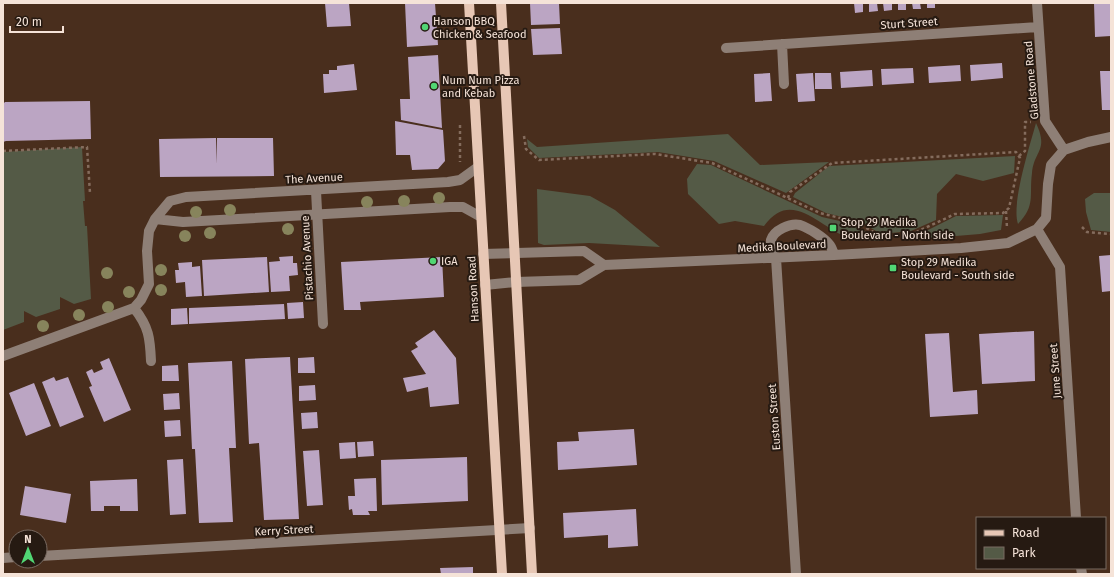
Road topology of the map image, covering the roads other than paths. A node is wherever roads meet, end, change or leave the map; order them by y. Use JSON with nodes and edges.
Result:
{"nodes":[{"id":1,"x":469,"y":3,"type":"edge"},
{"id":2,"x":501,"y":3,"type":"edge"},
{"id":3,"x":1037,"y":3,"type":"edge"},
{"id":4,"x":1038,"y":27,"type":"junction"},
{"id":5,"x":782,"y":44,"type":"junction"},
{"id":6,"x":726,"y":48,"type":"dead end"},
{"id":7,"x":784,"y":84,"type":"dead end"},
{"id":8,"x":1111,"y":137,"type":"edge"},
{"id":9,"x":1064,"y":150,"type":"junction"},
{"id":10,"x":478,"y":167,"type":"junction"},
{"id":11,"x":316,"y":191,"type":"junction"},
{"id":12,"x":317,"y":214,"type":"junction"},
{"id":13,"x":481,"y":217,"type":"junction"},
{"id":14,"x":155,"y":219,"type":"junction"},
{"id":15,"x":1037,"y":229,"type":"junction"},
{"id":16,"x":515,"y":252,"type":"junction"},
{"id":17,"x":483,"y":254,"type":"junction"},
{"id":18,"x":834,"y":255,"type":"junction"},
{"id":19,"x":776,"y":258,"type":"junction"},
{"id":20,"x":604,"y":265,"type":"junction"},
{"id":21,"x":516,"y":282,"type":"junction"},
{"id":22,"x":485,"y":285,"type":"junction"},
{"id":23,"x":134,"y":308,"type":"junction"},
{"id":24,"x":323,"y":324,"type":"dead end"},
{"id":25,"x":3,"y":356,"type":"edge"},
{"id":26,"x":151,"y":361,"type":"dead end"},
{"id":27,"x":1076,"y":517,"type":"edge"},
{"id":28,"x":530,"y":528,"type":"junction"},
{"id":29,"x":499,"y":530,"type":"junction"},
{"id":30,"x":48,"y":556,"type":"edge"},
{"id":31,"x":502,"y":574,"type":"edge"},
{"id":32,"x":532,"y":574,"type":"edge"},
{"id":33,"x":796,"y":574,"type":"edge"}],
"edges":[{"from":1,"to":10,"type":"main road","name":"Hanson Road"},
{"from":2,"to":16,"type":"main road"},
{"from":3,"to":4,"type":"street","name":"Gladstone Road"},
{"from":4,"to":5,"type":"street","name":"Sturt Street"},
{"from":4,"to":9,"type":"street","name":"Gladstone Road"},
{"from":5,"to":6,"type":"street","name":"Sturt Street"},
{"from":5,"to":7,"type":"street"},
{"from":8,"to":9,"type":"street"},
{"from":9,"to":15,"type":"street"},
{"from":10,"to":11,"type":"street","name":"The Avenue"},
{"from":10,"to":13,"type":"main road","name":"Hanson Road"},
{"from":11,"to":12,"type":"street","name":"Pistachio Avenue"},
{"from":11,"to":14,"type":"street","name":"The Avenue"},
{"from":12,"to":13,"type":"street"},
{"from":12,"to":14,"type":"street"},
{"from":12,"to":24,"type":"street","name":"Pistachio Avenue"},
{"from":13,"to":17,"type":"main road","name":"Hanson Road"},
{"from":14,"to":23,"type":"street","name":"The Avenue"},
{"from":15,"to":18,"type":"street","name":"Medika Boulevard"},
{"from":15,"to":27,"type":"street","name":"June Street"},
{"from":16,"to":17,"type":"street"},
{"from":16,"to":20,"type":"street"},
{"from":16,"to":21,"type":"main road"},
{"from":17,"to":22,"type":"main road","name":"Hanson Road"},
{"from":18,"to":19,"type":"street","name":"Medika Boulevard"},
{"from":18,"to":19,"type":"street","name":"Euston Street"},
{"from":19,"to":20,"type":"street","name":"Medika Boulevard"},
{"from":19,"to":33,"type":"street","name":"Euston Street"},
{"from":20,"to":21,"type":"street","name":"Medika Boulevard"},
{"from":21,"to":22,"type":"street","name":"Medika Boulevard"},
{"from":21,"to":28,"type":"main road"},
{"from":22,"to":29,"type":"main road","name":"Hanson Road"},
{"from":23,"to":25,"type":"street"},
{"from":23,"to":26,"type":"street"},
{"from":28,"to":29,"type":"street","name":"Kerry Street"},
{"from":28,"to":32,"type":"main road"},
{"from":29,"to":30,"type":"street","name":"Kerry Street"},
{"from":29,"to":31,"type":"main road","name":"Hanson Road"}]}
